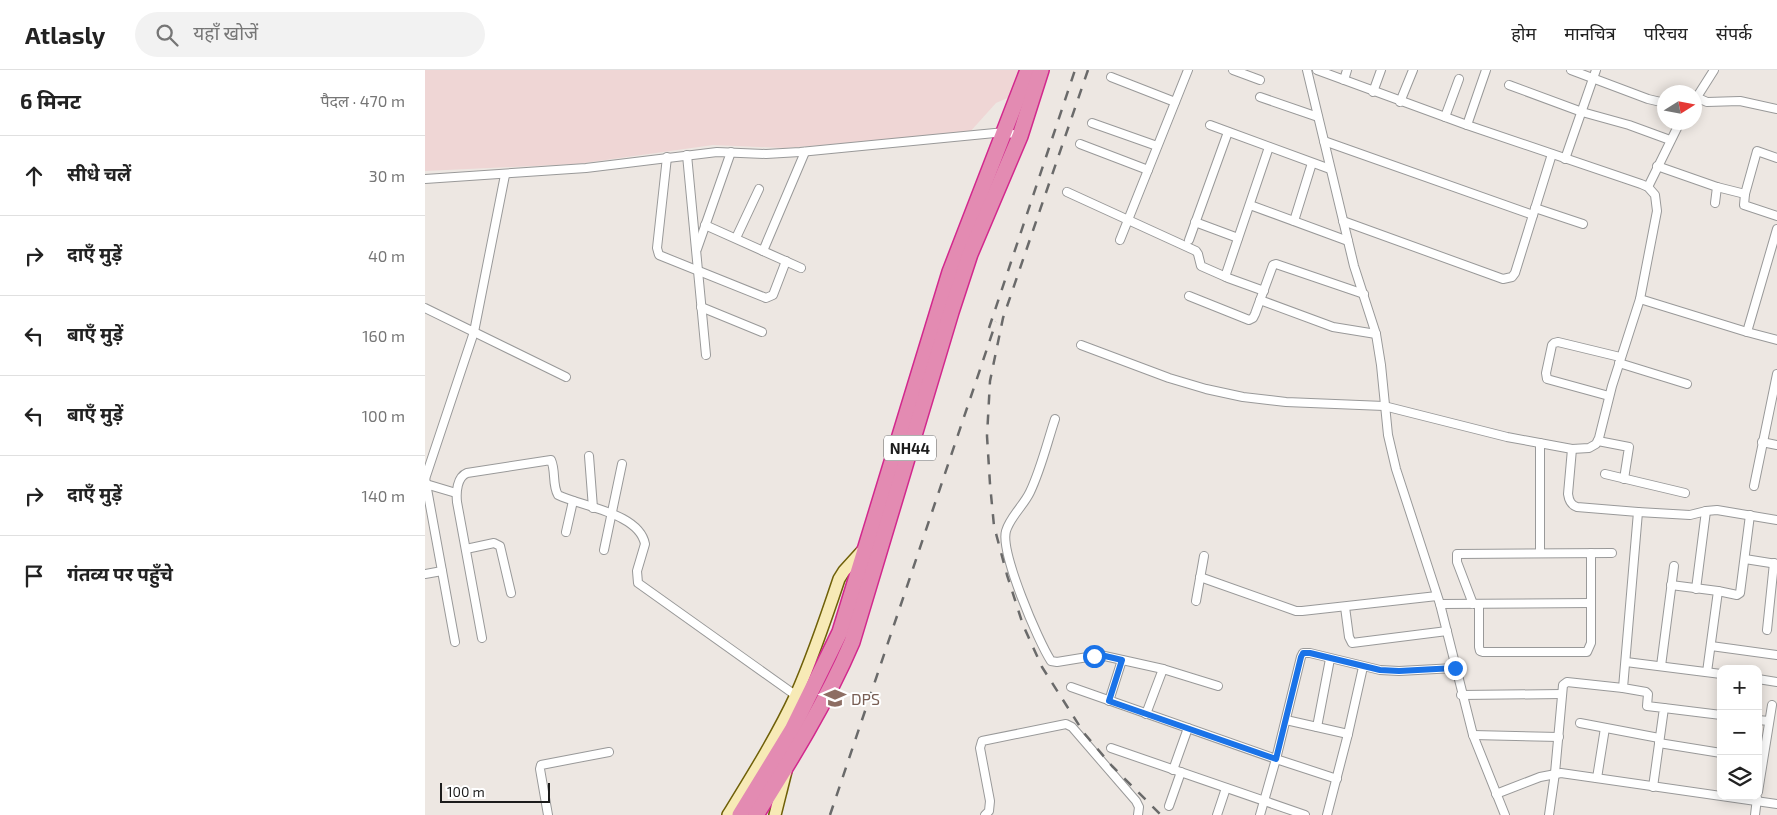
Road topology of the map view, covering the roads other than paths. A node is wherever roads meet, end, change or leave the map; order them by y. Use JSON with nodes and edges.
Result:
{"nodes":[{"id":1,"x":1028,"y":70,"type":"edge"},
{"id":2,"x":1041,"y":70,"type":"edge"},
{"id":3,"x":1188,"y":70,"type":"edge"},
{"id":4,"x":1233,"y":70,"type":"edge"},
{"id":5,"x":1307,"y":70,"type":"edge"},
{"id":6,"x":1317,"y":70,"type":"edge"},
{"id":7,"x":1347,"y":70,"type":"edge"},
{"id":8,"x":1381,"y":70,"type":"edge"},
{"id":9,"x":1413,"y":70,"type":"edge"},
{"id":10,"x":1485,"y":70,"type":"edge"},
{"id":11,"x":1571,"y":70,"type":"edge"},
{"id":12,"x":1714,"y":70,"type":"edge"},
{"id":13,"x":1594,"y":74,"type":"edge"},
{"id":14,"x":1111,"y":77,"type":"dead end"},
{"id":15,"x":1459,"y":79,"type":"dead end"},
{"id":16,"x":1260,"y":80,"type":"dead end"},
{"id":17,"x":1344,"y":80,"type":"junction"},
{"id":18,"x":1509,"y":85,"type":"dead end"},
{"id":19,"x":1702,"y":88,"type":"edge"},
{"id":20,"x":1373,"y":92,"type":"junction"},
{"id":21,"x":1260,"y":97,"type":"dead end"},
{"id":22,"x":1657,"y":101,"type":"edge"},
{"id":23,"x":1702,"y":101,"type":"edge"},
{"id":24,"x":1175,"y":102,"type":"junction"},
{"id":25,"x":1400,"y":102,"type":"junction"},
{"id":26,"x":1777,"y":108,"type":"edge"},
{"id":27,"x":1582,"y":112,"type":"junction"},
{"id":28,"x":1318,"y":117,"type":"junction"},
{"id":29,"x":1445,"y":117,"type":"junction"},
{"id":30,"x":1092,"y":122,"type":"dead end"},
{"id":31,"x":1210,"y":125,"type":"dead end"},
{"id":32,"x":1467,"y":125,"type":"junction"},
{"id":33,"x":1676,"y":130,"type":"edge"},
{"id":34,"x":1005,"y":132,"type":"junction"},
{"id":35,"x":1228,"y":132,"type":"junction"},
{"id":36,"x":1021,"y":136,"type":"junction"},
{"id":37,"x":1670,"y":140,"type":"junction"},
{"id":38,"x":1324,"y":141,"type":"junction"},
{"id":39,"x":1080,"y":144,"type":"dead end"},
{"id":40,"x":1157,"y":146,"type":"junction"},
{"id":41,"x":1269,"y":147,"type":"junction"},
{"id":42,"x":731,"y":152,"type":"junction"},
{"id":43,"x":805,"y":152,"type":"junction"},
{"id":44,"x":1552,"y":154,"type":"junction"},
{"id":45,"x":687,"y":155,"type":"junction"},
{"id":46,"x":667,"y":158,"type":"junction"},
{"id":47,"x":1777,"y":158,"type":"edge"},
{"id":48,"x":1565,"y":159,"type":"junction"},
{"id":49,"x":1313,"y":162,"type":"junction"},
{"id":50,"x":1657,"y":166,"type":"junction"},
{"id":51,"x":1330,"y":169,"type":"junction"},
{"id":52,"x":1148,"y":170,"type":"junction"},
{"id":53,"x":505,"y":175,"type":"junction"},
{"id":54,"x":425,"y":180,"type":"edge"},
{"id":55,"x":1648,"y":187,"type":"junction"},
{"id":56,"x":1717,"y":187,"type":"junction"},
{"id":57,"x":759,"y":189,"type":"dead end"},
{"id":58,"x":1067,"y":192,"type":"dead end"},
{"id":59,"x":1745,"y":194,"type":"junction"},
{"id":60,"x":1715,"y":203,"type":"dead end"},
{"id":61,"x":1249,"y":205,"type":"junction"},
{"id":62,"x":1534,"y":211,"type":"junction"},
{"id":63,"x":1777,"y":216,"type":"edge"},
{"id":64,"x":1127,"y":221,"type":"junction"},
{"id":65,"x":1294,"y":221,"type":"junction"},
{"id":66,"x":1343,"y":221,"type":"junction"},
{"id":67,"x":1195,"y":222,"type":"junction"},
{"id":68,"x":705,"y":224,"type":"junction"},
{"id":69,"x":1583,"y":224,"type":"dead end"},
{"id":70,"x":1777,"y":229,"type":"edge"},
{"id":71,"x":736,"y":238,"type":"junction"},
{"id":72,"x":1238,"y":238,"type":"junction"},
{"id":73,"x":1120,"y":240,"type":"dead end"},
{"id":74,"x":1189,"y":240,"type":"dead end"},
{"id":75,"x":1348,"y":241,"type":"junction"},
{"id":76,"x":763,"y":251,"type":"junction"},
{"id":77,"x":696,"y":252,"type":"junction"},
{"id":78,"x":786,"y":261,"type":"junction"},
{"id":79,"x":801,"y":268,"type":"dead end"},
{"id":80,"x":697,"y":269,"type":"junction"},
{"id":81,"x":1226,"y":277,"type":"junction"},
{"id":82,"x":1264,"y":291,"type":"junction"},
{"id":83,"x":1364,"y":294,"type":"junction"},
{"id":84,"x":1189,"y":296,"type":"dead end"},
{"id":85,"x":1639,"y":299,"type":"junction"},
{"id":86,"x":1260,"y":300,"type":"junction"},
{"id":87,"x":701,"y":307,"type":"junction"},
{"id":88,"x":425,"y":308,"type":"edge"},
{"id":89,"x":474,"y":332,"type":"junction"},
{"id":90,"x":762,"y":332,"type":"dead end"},
{"id":91,"x":1747,"y":332,"type":"junction"},
{"id":92,"x":1376,"y":334,"type":"junction"},
{"id":93,"x":1777,"y":340,"type":"edge"},
{"id":94,"x":1081,"y":345,"type":"dead end"},
{"id":95,"x":706,"y":355,"type":"dead end"},
{"id":96,"x":1619,"y":360,"type":"junction"},
{"id":97,"x":1777,"y":374,"type":"edge"},
{"id":98,"x":566,"y":377,"type":"dead end"},
{"id":99,"x":1687,"y":384,"type":"dead end"},
{"id":100,"x":1609,"y":396,"type":"junction"},
{"id":101,"x":1384,"y":406,"type":"junction"},
{"id":102,"x":1055,"y":419,"type":"dead end"},
{"id":103,"x":1598,"y":441,"type":"junction"},
{"id":104,"x":1762,"y":442,"type":"junction"},
{"id":105,"x":1541,"y":443,"type":"junction"},
{"id":106,"x":1777,"y":445,"type":"edge"},
{"id":107,"x":1572,"y":449,"type":"junction"},
{"id":108,"x":589,"y":456,"type":"dead end"},
{"id":109,"x":622,"y":464,"type":"dead end"},
{"id":110,"x":1605,"y":474,"type":"dead end"},
{"id":111,"x":1625,"y":479,"type":"junction"},
{"id":112,"x":426,"y":480,"type":"edge"},
{"id":113,"x":1754,"y":486,"type":"dead end"},
{"id":114,"x":457,"y":493,"type":"junction"},
{"id":115,"x":1685,"y":493,"type":"dead end"},
{"id":116,"x":573,"y":501,"type":"junction"},
{"id":117,"x":593,"y":508,"type":"junction"},
{"id":118,"x":1705,"y":511,"type":"junction"},
{"id":119,"x":1638,"y":512,"type":"junction"},
{"id":120,"x":612,"y":514,"type":"junction"},
{"id":121,"x":1750,"y":515,"type":"junction"},
{"id":122,"x":1777,"y":520,"type":"edge"},
{"id":123,"x":566,"y":532,"type":"dead end"},
{"id":124,"x":465,"y":549,"type":"junction"},
{"id":125,"x":603,"y":550,"type":"dead end"},
{"id":126,"x":1540,"y":553,"type":"junction"},
{"id":127,"x":1591,"y":553,"type":"junction"},
{"id":128,"x":1612,"y":553,"type":"dead end"},
{"id":129,"x":1204,"y":556,"type":"dead end"},
{"id":130,"x":1745,"y":559,"type":"junction"},
{"id":131,"x":1775,"y":564,"type":"edge"},
{"id":132,"x":1674,"y":566,"type":"dead end"},
{"id":133,"x":442,"y":571,"type":"junction"},
{"id":134,"x":425,"y":574,"type":"edge"},
{"id":135,"x":1200,"y":577,"type":"junction"},
{"id":136,"x":1671,"y":586,"type":"junction"},
{"id":137,"x":1696,"y":589,"type":"junction"},
{"id":138,"x":1718,"y":591,"type":"junction"},
{"id":139,"x":511,"y":594,"type":"dead end"},
{"id":140,"x":1437,"y":596,"type":"junction"},
{"id":141,"x":1196,"y":601,"type":"dead end"},
{"id":142,"x":1591,"y":603,"type":"junction"},
{"id":143,"x":1440,"y":604,"type":"junction"},
{"id":144,"x":1476,"y":604,"type":"junction"},
{"id":145,"x":1773,"y":604,"type":"edge"},
{"id":146,"x":1345,"y":607,"type":"junction"},
{"id":147,"x":1767,"y":630,"type":"dead end"},
{"id":148,"x":1447,"y":631,"type":"junction"},
{"id":149,"x":482,"y":638,"type":"dead end"},
{"id":150,"x":455,"y":642,"type":"dead end"},
{"id":151,"x":1711,"y":646,"type":"junction"},
{"id":152,"x":1777,"y":655,"type":"edge"},
{"id":153,"x":1330,"y":659,"type":"junction"},
{"id":154,"x":1122,"y":660,"type":"junction"},
{"id":155,"x":1626,"y":662,"type":"junction"},
{"id":156,"x":1661,"y":666,"type":"junction"},
{"id":157,"x":1363,"y":667,"type":"junction"},
{"id":158,"x":1455,"y":668,"type":"junction"},
{"id":159,"x":1163,"y":669,"type":"junction"},
{"id":160,"x":1707,"y":672,"type":"junction"},
{"id":161,"x":1717,"y":673,"type":"edge"},
{"id":162,"x":1762,"y":680,"type":"edge"},
{"id":163,"x":1777,"y":682,"type":"edge"},
{"id":164,"x":1218,"y":686,"type":"dead end"},
{"id":165,"x":1071,"y":687,"type":"dead end"},
{"id":166,"x":1623,"y":688,"type":"junction"},
{"id":167,"x":1562,"y":694,"type":"junction"},
{"id":168,"x":1461,"y":695,"type":"junction"},
{"id":169,"x":801,"y":699,"type":"junction"},
{"id":170,"x":1109,"y":701,"type":"junction"},
{"id":171,"x":1772,"y":705,"type":"dead end"},
{"id":172,"x":1664,"y":708,"type":"junction"},
{"id":173,"x":1146,"y":714,"type":"junction"},
{"id":174,"x":1717,"y":715,"type":"edge"},
{"id":175,"x":1286,"y":720,"type":"junction"},
{"id":176,"x":1762,"y":720,"type":"edge"},
{"id":177,"x":1769,"y":721,"type":"junction"},
{"id":178,"x":1580,"y":723,"type":"dead end"},
{"id":179,"x":1317,"y":727,"type":"junction"},
{"id":180,"x":1189,"y":728,"type":"junction"},
{"id":181,"x":1605,"y":728,"type":"junction"},
{"id":182,"x":1348,"y":734,"type":"junction"},
{"id":183,"x":1473,"y":735,"type":"junction"},
{"id":184,"x":1559,"y":737,"type":"junction"},
{"id":185,"x":1659,"y":740,"type":"junction"},
{"id":186,"x":1111,"y":748,"type":"dead end"},
{"id":187,"x":609,"y":752,"type":"dead end"},
{"id":188,"x":1717,"y":752,"type":"edge"},
{"id":189,"x":1761,"y":755,"type":"edge"},
{"id":190,"x":1276,"y":759,"type":"junction"},
{"id":191,"x":789,"y":762,"type":"junction"},
{"id":192,"x":1177,"y":771,"type":"junction"},
{"id":193,"x":1555,"y":773,"type":"junction"},
{"id":194,"x":1597,"y":778,"type":"junction"},
{"id":195,"x":1337,"y":779,"type":"junction"},
{"id":196,"x":1227,"y":788,"type":"junction"},
{"id":197,"x":1653,"y":788,"type":"junction"},
{"id":198,"x":1496,"y":794,"type":"junction"},
{"id":199,"x":1717,"y":795,"type":"edge"},
{"id":200,"x":1757,"y":800,"type":"edge"},
{"id":201,"x":1761,"y":800,"type":"edge"},
{"id":202,"x":1264,"y":801,"type":"junction"},
{"id":203,"x":1777,"y":804,"type":"edge"},
{"id":204,"x":1169,"y":806,"type":"dead end"},
{"id":205,"x":548,"y":815,"type":"edge"},
{"id":206,"x":728,"y":815,"type":"edge"},
{"id":207,"x":740,"y":815,"type":"edge"},
{"id":208,"x":756,"y":815,"type":"edge"},
{"id":209,"x":775,"y":815,"type":"edge"},
{"id":210,"x":985,"y":815,"type":"edge"},
{"id":211,"x":1138,"y":815,"type":"edge"},
{"id":212,"x":1217,"y":815,"type":"edge"},
{"id":213,"x":1260,"y":815,"type":"edge"},
{"id":214,"x":1305,"y":815,"type":"edge"},
{"id":215,"x":1327,"y":815,"type":"edge"},
{"id":216,"x":1505,"y":815,"type":"edge"},
{"id":217,"x":1549,"y":815,"type":"edge"},
{"id":218,"x":1755,"y":815,"type":"edge"}],
"edges":[{"from":1,"to":34,"type":"highway","number":"NH44"},
{"from":2,"to":36,"type":"highway","number":"NH44"},
{"from":3,"to":24,"type":"street"},
{"from":4,"to":16,"type":"street"},
{"from":5,"to":28,"type":"street"},
{"from":6,"to":17,"type":"street"},
{"from":7,"to":17,"type":"street"},
{"from":8,"to":20,"type":"street"},
{"from":9,"to":25,"type":"street"},
{"from":10,"to":32,"type":"street"},
{"from":11,"to":13,"type":"street"},
{"from":12,"to":19,"type":"street"},
{"from":13,"to":22,"type":"street"},
{"from":13,"to":27,"type":"street"},
{"from":14,"to":24,"type":"street"},
{"from":15,"to":29,"type":"street"},
{"from":17,"to":20,"type":"street"},
{"from":18,"to":27,"type":"street"},
{"from":20,"to":25,"type":"street"},
{"from":21,"to":28,"type":"street"},
{"from":23,"to":26,"type":"street"},
{"from":24,"to":40,"type":"street"},
{"from":25,"to":29,"type":"street"},
{"from":27,"to":37,"type":"street"},
{"from":27,"to":48,"type":"street"},
{"from":28,"to":38,"type":"street"},
{"from":29,"to":32,"type":"street"},
{"from":30,"to":40,"type":"street"},
{"from":31,"to":35,"type":"street"},
{"from":32,"to":44,"type":"street"},
{"from":33,"to":37,"type":"street"},
{"from":34,"to":36,"type":"street"},
{"from":34,"to":43,"type":"street"},
{"from":34,"to":169,"type":"highway","number":"NH44"},
{"from":35,"to":41,"type":"street"},
{"from":35,"to":67,"type":"street"},
{"from":36,"to":191,"type":"highway","number":"NH44"},
{"from":37,"to":50,"type":"street"},
{"from":38,"to":51,"type":"street"},
{"from":38,"to":62,"type":"street"},
{"from":39,"to":52,"type":"street"},
{"from":40,"to":52,"type":"street"},
{"from":41,"to":49,"type":"street"},
{"from":41,"to":61,"type":"street"},
{"from":42,"to":43,"type":"street"},
{"from":42,"to":45,"type":"street"},
{"from":42,"to":68,"type":"street"},
{"from":43,"to":76,"type":"street"},
{"from":44,"to":48,"type":"street"},
{"from":44,"to":62,"type":"street"},
{"from":45,"to":46,"type":"street"},
{"from":45,"to":77,"type":"street"},
{"from":46,"to":53,"type":"street"},
{"from":46,"to":80,"type":"street"},
{"from":47,"to":59,"type":"street"},
{"from":48,"to":55,"type":"street"},
{"from":49,"to":51,"type":"street"},
{"from":49,"to":65,"type":"street"},
{"from":50,"to":55,"type":"street"},
{"from":50,"to":56,"type":"street"},
{"from":51,"to":66,"type":"street"},
{"from":52,"to":64,"type":"street"},
{"from":53,"to":54,"type":"street"},
{"from":53,"to":89,"type":"street"},
{"from":55,"to":85,"type":"street"},
{"from":56,"to":59,"type":"street"},
{"from":56,"to":60,"type":"street"},
{"from":57,"to":71,"type":"street"},
{"from":58,"to":64,"type":"street"},
{"from":59,"to":63,"type":"street"},
{"from":61,"to":65,"type":"street"},
{"from":61,"to":72,"type":"street"},
{"from":62,"to":66,"type":"street"},
{"from":62,"to":69,"type":"street"},
{"from":64,"to":73,"type":"street"},
{"from":64,"to":81,"type":"street"},
{"from":65,"to":75,"type":"street"},
{"from":66,"to":75,"type":"street"},
{"from":67,"to":72,"type":"street"},
{"from":67,"to":74,"type":"street"},
{"from":68,"to":71,"type":"street"},
{"from":68,"to":77,"type":"street"},
{"from":70,"to":91,"type":"street"},
{"from":71,"to":76,"type":"street"},
{"from":72,"to":81,"type":"street"},
{"from":75,"to":83,"type":"street"},
{"from":76,"to":78,"type":"street"},
{"from":77,"to":80,"type":"street"},
{"from":78,"to":79,"type":"street"},
{"from":78,"to":80,"type":"street"},
{"from":80,"to":87,"type":"street"},
{"from":81,"to":82,"type":"street"},
{"from":82,"to":83,"type":"street"},
{"from":82,"to":86,"type":"street"},
{"from":83,"to":92,"type":"street"},
{"from":84,"to":86,"type":"street"},
{"from":85,"to":91,"type":"street"},
{"from":85,"to":96,"type":"street"},
{"from":86,"to":92,"type":"street"},
{"from":87,"to":90,"type":"street"},
{"from":87,"to":95,"type":"street"},
{"from":88,"to":89,"type":"street"},
{"from":89,"to":98,"type":"street"},
{"from":89,"to":112,"type":"street"},
{"from":91,"to":93,"type":"street"},
{"from":92,"to":101,"type":"street"},
{"from":94,"to":101,"type":"street"},
{"from":96,"to":99,"type":"street"},
{"from":96,"to":100,"type":"street"},
{"from":96,"to":100,"type":"street"},
{"from":97,"to":104,"type":"street"},
{"from":100,"to":103,"type":"street"},
{"from":101,"to":105,"type":"street"},
{"from":101,"to":140,"type":"street"},
{"from":102,"to":154,"type":"street"},
{"from":103,"to":107,"type":"street"},
{"from":103,"to":111,"type":"street"},
{"from":104,"to":106,"type":"street"},
{"from":104,"to":113,"type":"street"},
{"from":105,"to":107,"type":"street"},
{"from":105,"to":126,"type":"street"},
{"from":107,"to":119,"type":"street"},
{"from":108,"to":117,"type":"street"},
{"from":109,"to":120,"type":"street"},
{"from":110,"to":111,"type":"street"},
{"from":111,"to":115,"type":"street"},
{"from":112,"to":114,"type":"street"},
{"from":112,"to":133,"type":"street"},
{"from":114,"to":116,"type":"street"},
{"from":114,"to":124,"type":"street"},
{"from":116,"to":117,"type":"street"},
{"from":116,"to":123,"type":"street"},
{"from":117,"to":120,"type":"street"},
{"from":118,"to":119,"type":"street"},
{"from":118,"to":121,"type":"street"},
{"from":118,"to":137,"type":"street"},
{"from":119,"to":155,"type":"street"},
{"from":120,"to":125,"type":"street"},
{"from":120,"to":169,"type":"street"},
{"from":121,"to":122,"type":"street"},
{"from":121,"to":130,"type":"street"},
{"from":124,"to":139,"type":"street"},
{"from":124,"to":149,"type":"street"},
{"from":126,"to":127,"type":"street"},
{"from":126,"to":144,"type":"street"},
{"from":127,"to":128,"type":"street"},
{"from":127,"to":142,"type":"street"},
{"from":129,"to":135,"type":"street"},
{"from":130,"to":131,"type":"street"},
{"from":130,"to":138,"type":"street"},
{"from":131,"to":145,"type":"street"},
{"from":132,"to":136,"type":"street"},
{"from":133,"to":134,"type":"street"},
{"from":133,"to":150,"type":"street"},
{"from":135,"to":141,"type":"street"},
{"from":135,"to":146,"type":"street"},
{"from":136,"to":137,"type":"street"},
{"from":136,"to":156,"type":"street"},
{"from":137,"to":138,"type":"street"},
{"from":138,"to":151,"type":"street"},
{"from":140,"to":143,"type":"street"},
{"from":140,"to":146,"type":"street"},
{"from":142,"to":144,"type":"street"},
{"from":142,"to":144,"type":"street"},
{"from":143,"to":144,"type":"street"},
{"from":143,"to":148,"type":"street"},
{"from":145,"to":147,"type":"street"},
{"from":146,"to":148,"type":"street"},
{"from":148,"to":158,"type":"street"},
{"from":151,"to":152,"type":"street"},
{"from":151,"to":160,"type":"street"},
{"from":153,"to":157,"type":"street"},
{"from":153,"to":175,"type":"street"},
{"from":153,"to":179,"type":"street"},
{"from":154,"to":159,"type":"street"},
{"from":154,"to":170,"type":"street"},
{"from":155,"to":156,"type":"street"},
{"from":155,"to":166,"type":"street"},
{"from":156,"to":160,"type":"street"},
{"from":157,"to":158,"type":"street"},
{"from":157,"to":182,"type":"street"},
{"from":158,"to":168,"type":"street"},
{"from":159,"to":164,"type":"street"},
{"from":159,"to":173,"type":"street"},
{"from":160,"to":161,"type":"street"},
{"from":162,"to":163,"type":"street"},
{"from":165,"to":170,"type":"street"},
{"from":166,"to":167,"type":"street"},
{"from":166,"to":172,"type":"street"},
{"from":167,"to":168,"type":"street"},
{"from":167,"to":184,"type":"street"},
{"from":168,"to":183,"type":"street"},
{"from":169,"to":206,"type":"street"},
{"from":169,"to":207,"type":"highway","number":"NH44"},
{"from":170,"to":173,"type":"street"},
{"from":171,"to":177,"type":"street"},
{"from":172,"to":174,"type":"street"},
{"from":172,"to":185,"type":"street"},
{"from":173,"to":180,"type":"street"},
{"from":175,"to":179,"type":"street"},
{"from":175,"to":190,"type":"street"},
{"from":176,"to":177,"type":"street"},
{"from":177,"to":189,"type":"street"},
{"from":178,"to":181,"type":"street"},
{"from":179,"to":182,"type":"street"},
{"from":180,"to":190,"type":"street"},
{"from":180,"to":192,"type":"street"},
{"from":181,"to":185,"type":"street"},
{"from":181,"to":194,"type":"street"},
{"from":182,"to":195,"type":"street"},
{"from":183,"to":184,"type":"street"},
{"from":183,"to":198,"type":"street"},
{"from":184,"to":193,"type":"street"},
{"from":185,"to":188,"type":"street"},
{"from":185,"to":197,"type":"street"},
{"from":186,"to":192,"type":"street"},
{"from":187,"to":205,"type":"street"},
{"from":190,"to":195,"type":"street"},
{"from":190,"to":202,"type":"street"},
{"from":191,"to":208,"type":"highway","number":"NH44"},
{"from":191,"to":209,"type":"street"},
{"from":192,"to":196,"type":"street"},
{"from":192,"to":204,"type":"street"},
{"from":193,"to":194,"type":"street"},
{"from":193,"to":198,"type":"street"},
{"from":193,"to":217,"type":"street"},
{"from":194,"to":197,"type":"street"},
{"from":195,"to":215,"type":"street"},
{"from":196,"to":202,"type":"street"},
{"from":196,"to":212,"type":"street"},
{"from":197,"to":199,"type":"street"},
{"from":198,"to":216,"type":"street"},
{"from":200,"to":218,"type":"street"},
{"from":201,"to":203,"type":"street"},
{"from":202,"to":213,"type":"street"},
{"from":202,"to":214,"type":"street"},
{"from":210,"to":211,"type":"street"}]}
